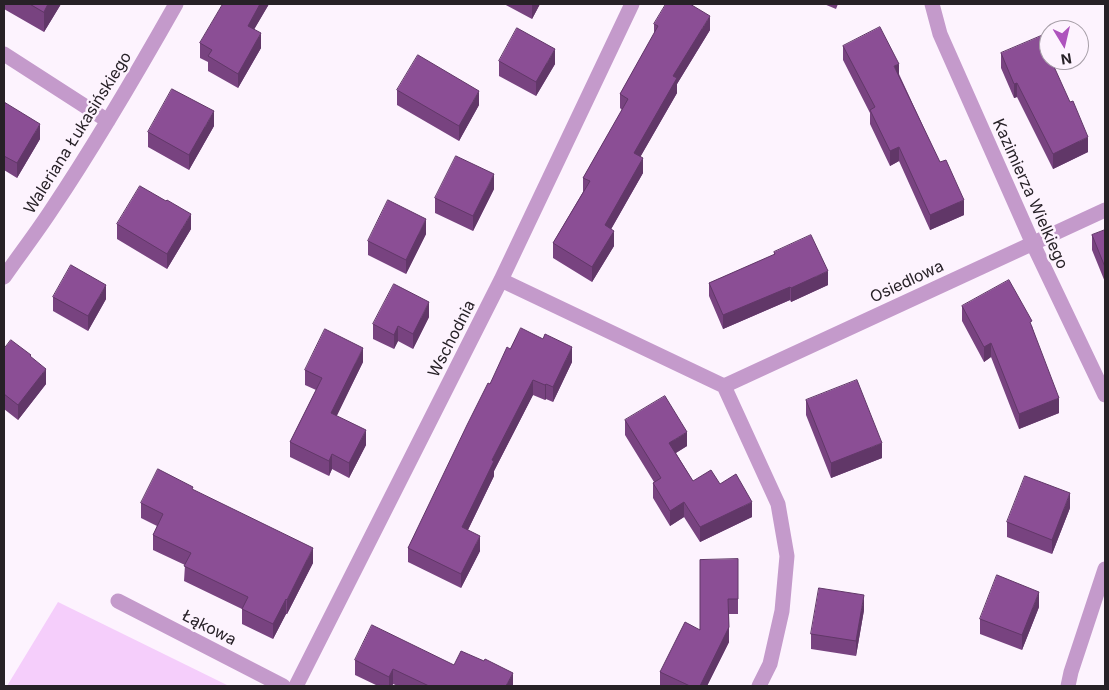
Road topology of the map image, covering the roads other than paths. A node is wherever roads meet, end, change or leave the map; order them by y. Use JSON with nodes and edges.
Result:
{"nodes":[{"id":1,"x":176,"y":4,"type":"edge"},
{"id":2,"x":632,"y":4,"type":"edge"},
{"id":3,"x":932,"y":4,"type":"edge"},
{"id":4,"x":4,"y":54,"type":"edge"},
{"id":5,"x":108,"y":121,"type":"junction"},
{"id":6,"x":1105,"y":210,"type":"edge"},
{"id":7,"x":1033,"y":244,"type":"junction"},
{"id":8,"x":4,"y":277,"type":"edge"},
{"id":9,"x":501,"y":280,"type":"junction"},
{"id":10,"x":724,"y":386,"type":"junction"},
{"id":11,"x":1105,"y":395,"type":"edge"},
{"id":12,"x":1105,"y":569,"type":"edge"},
{"id":13,"x":118,"y":601,"type":"dead end"},
{"id":14,"x":283,"y":686,"type":"edge"},
{"id":15,"x":296,"y":686,"type":"edge"},
{"id":16,"x":759,"y":686,"type":"edge"},
{"id":17,"x":1068,"y":686,"type":"edge"}],
"edges":[{"from":1,"to":5,"type":"street","name":"Waleriana Łukasińskiego"},
{"from":2,"to":9,"type":"street","name":"Wschodnia"},
{"from":3,"to":7,"type":"street","name":"Kazimierza Wielkiego"},
{"from":4,"to":5,"type":"street"},
{"from":5,"to":8,"type":"street","name":"Waleriana Łukasińskiego"},
{"from":6,"to":7,"type":"street","name":"Osiedlowa"},
{"from":7,"to":10,"type":"street","name":"Osiedlowa"},
{"from":7,"to":11,"type":"street","name":"Kazimierza Wielkiego"},
{"from":9,"to":10,"type":"street"},
{"from":9,"to":15,"type":"street","name":"Wschodnia"},
{"from":10,"to":16,"type":"street"},
{"from":12,"to":17,"type":"street"},
{"from":13,"to":14,"type":"street","name":"Łąkowa"}]}
